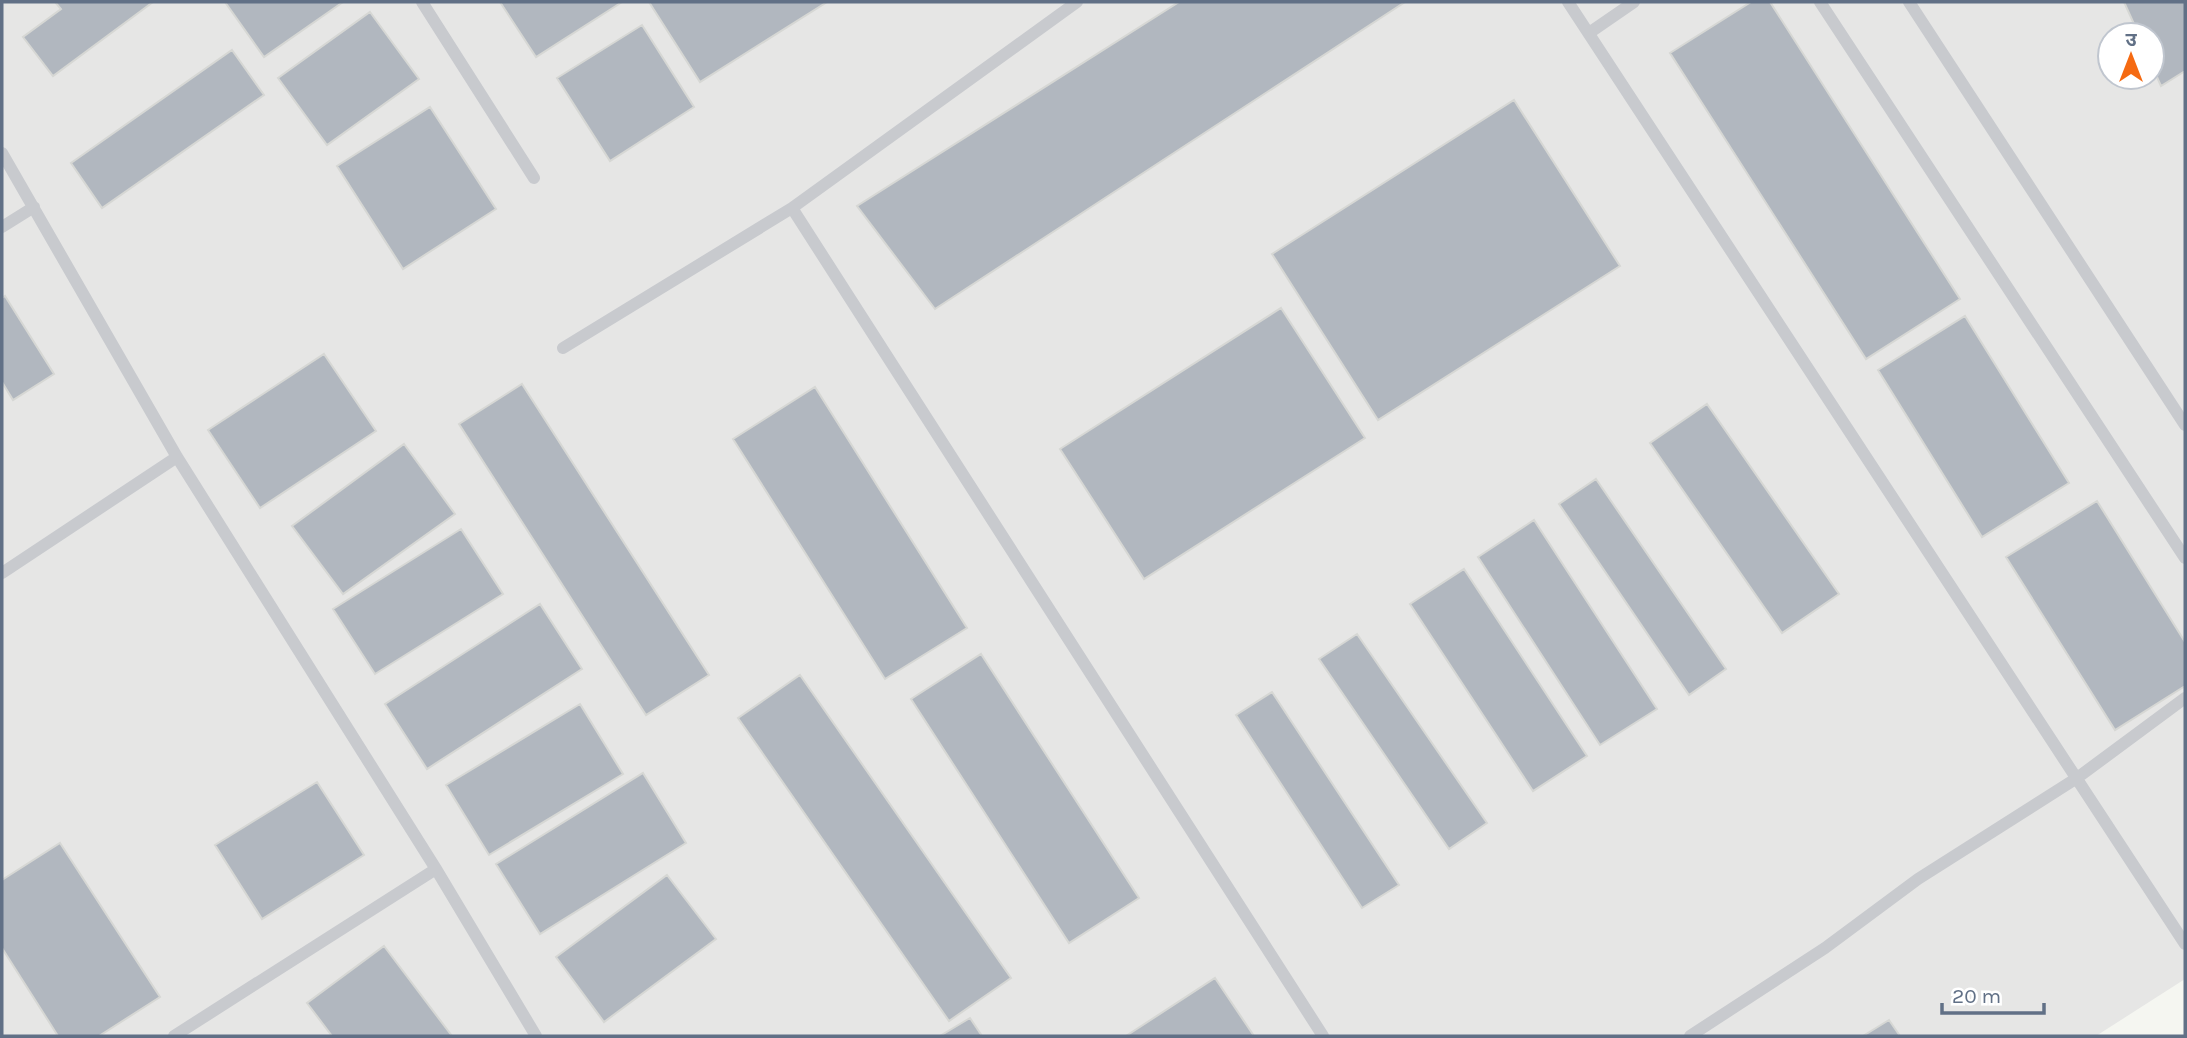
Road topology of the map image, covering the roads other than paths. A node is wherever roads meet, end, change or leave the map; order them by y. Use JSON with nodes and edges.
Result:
{"nodes":[{"id":1,"x":422,"y":2,"type":"edge"},
{"id":2,"x":1077,"y":2,"type":"edge"},
{"id":3,"x":1568,"y":2,"type":"edge"},
{"id":4,"x":1633,"y":2,"type":"edge"},
{"id":5,"x":1820,"y":2,"type":"edge"},
{"id":6,"x":1909,"y":2,"type":"edge"},
{"id":7,"x":1589,"y":33,"type":"junction"},
{"id":8,"x":2,"y":153,"type":"edge"},
{"id":9,"x":534,"y":178,"type":"dead end"},
{"id":10,"x":34,"y":208,"type":"junction"},
{"id":11,"x":792,"y":208,"type":"junction"},
{"id":12,"x":2,"y":227,"type":"edge"},
{"id":13,"x":563,"y":348,"type":"dead end"},
{"id":14,"x":2185,"y":425,"type":"edge"},
{"id":15,"x":177,"y":457,"type":"junction"},
{"id":16,"x":2185,"y":558,"type":"edge"},
{"id":17,"x":2,"y":573,"type":"edge"},
{"id":18,"x":2185,"y":698,"type":"edge"},
{"id":19,"x":2077,"y":778,"type":"junction"},
{"id":20,"x":436,"y":869,"type":"junction"},
{"id":21,"x":2185,"y":944,"type":"edge"},
{"id":22,"x":174,"y":1036,"type":"edge"},
{"id":23,"x":536,"y":1036,"type":"edge"},
{"id":24,"x":1323,"y":1036,"type":"edge"},
{"id":25,"x":1690,"y":1036,"type":"edge"}],
"edges":[{"from":1,"to":9,"type":"lane"},
{"from":2,"to":11,"type":"lane"},
{"from":3,"to":7,"type":"lane"},
{"from":4,"to":7,"type":"lane"},
{"from":5,"to":16,"type":"lane"},
{"from":6,"to":14,"type":"lane"},
{"from":7,"to":19,"type":"lane"},
{"from":8,"to":10,"type":"lane"},
{"from":10,"to":12,"type":"lane"},
{"from":10,"to":15,"type":"lane"},
{"from":11,"to":13,"type":"lane"},
{"from":11,"to":24,"type":"lane"},
{"from":15,"to":17,"type":"lane"},
{"from":15,"to":20,"type":"lane"},
{"from":18,"to":19,"type":"lane"},
{"from":19,"to":21,"type":"lane"},
{"from":19,"to":25,"type":"lane"},
{"from":20,"to":22,"type":"lane"},
{"from":20,"to":23,"type":"lane"}]}
